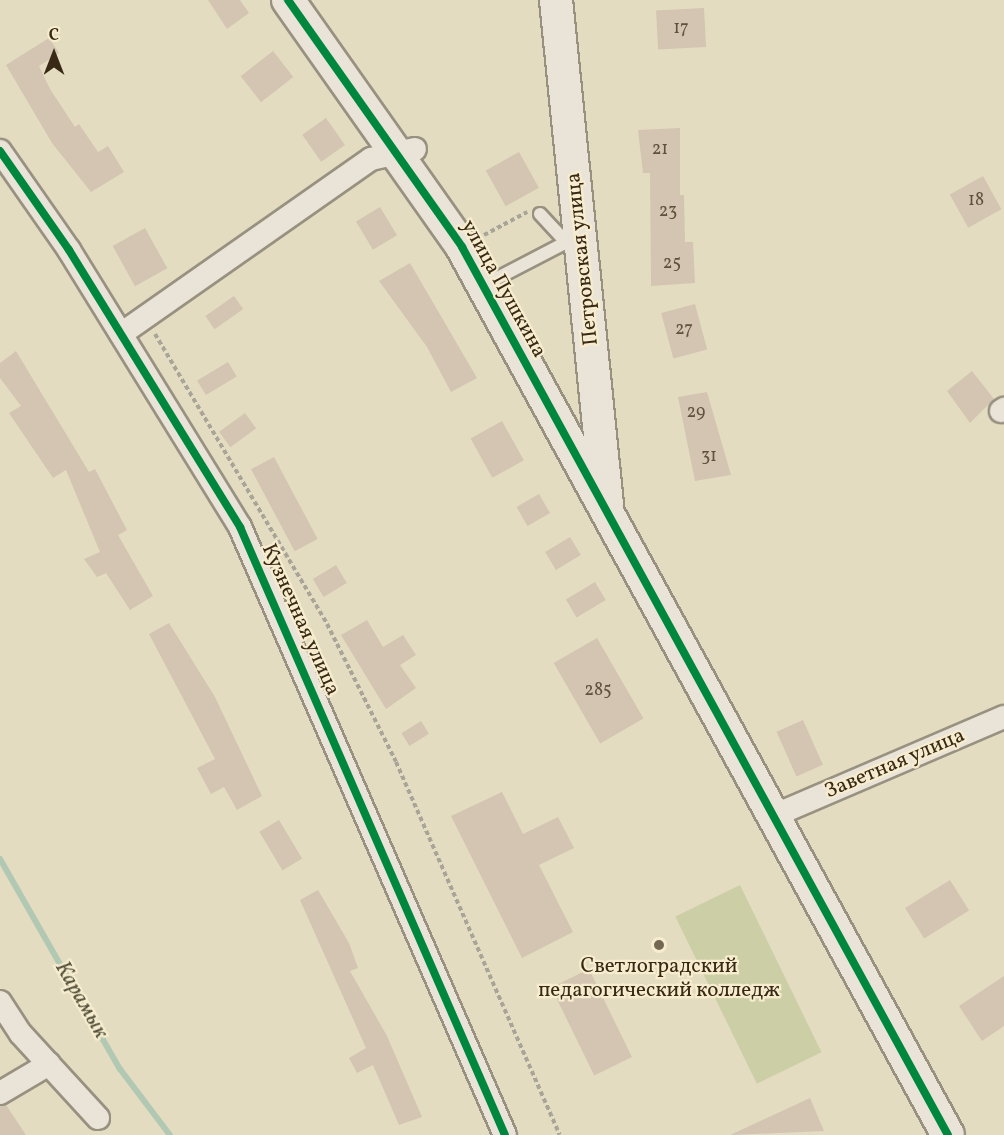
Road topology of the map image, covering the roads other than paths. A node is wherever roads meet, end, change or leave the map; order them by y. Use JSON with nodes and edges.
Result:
{"nodes":[{"id":1,"x":288,"y":0,"type":"edge"},
{"id":2,"x":312,"y":0,"type":"edge"},
{"id":3,"x":556,"y":0,"type":"edge"},
{"id":4,"x":571,"y":0,"type":"edge"},
{"id":5,"x":406,"y":151,"type":"junction"},
{"id":6,"x":0,"y":152,"type":"edge"},
{"id":7,"x":540,"y":214,"type":"road end"},
{"id":8,"x":580,"y":235,"type":"junction"},
{"id":9,"x":490,"y":282,"type":"junction"},
{"id":10,"x":121,"y":334,"type":"junction"},
{"id":11,"x":605,"y":479,"type":"junction"},
{"id":12,"x":615,"y":514,"type":"junction"},
{"id":13,"x":1004,"y":717,"type":"edge"},
{"id":14,"x":787,"y":810,"type":"junction"},
{"id":15,"x":0,"y":1002,"type":"edge"},
{"id":16,"x":49,"y":1064,"type":"junction"},
{"id":17,"x":0,"y":1094,"type":"edge"},
{"id":18,"x":98,"y":1118,"type":"dead end"},
{"id":19,"x":505,"y":1135,"type":"edge"},
{"id":20,"x":948,"y":1135,"type":"edge"},
{"id":21,"x":965,"y":1135,"type":"edge"}],
"edges":[{"from":1,"to":5,"type":"street","name":"улица Пушкина"},
{"from":2,"to":5,"type":"street","name":"улица Пушкина"},
{"from":3,"to":8,"type":"street","name":"Петровская улица"},
{"from":4,"to":8,"type":"street"},
{"from":5,"to":9,"type":"street","name":"улица Пушкина"},
{"from":5,"to":9,"type":"street","name":"улица Пушкина"},
{"from":5,"to":10,"type":"street"},
{"from":6,"to":10,"type":"street","name":"Кузнечная улица"},
{"from":7,"to":8,"type":"lane"},
{"from":8,"to":9,"type":"lane"},
{"from":8,"to":11,"type":"street","name":"Петровская улица"},
{"from":8,"to":12,"type":"street"},
{"from":9,"to":11,"type":"street","name":"улица Пушкина"},
{"from":9,"to":12,"type":"street","name":"улица Пушкина"},
{"from":10,"to":19,"type":"street","name":"Кузнечная улица"},
{"from":11,"to":12,"type":"street","name":"улица Пушкина"},
{"from":12,"to":14,"type":"street","name":"улица Пушкина"},
{"from":12,"to":20,"type":"street"},
{"from":13,"to":14,"type":"street","name":"Заветная улица"},
{"from":14,"to":21,"type":"street","name":"улица Пушкина"},
{"from":15,"to":16,"type":"street"},
{"from":16,"to":17,"type":"street"},
{"from":16,"to":18,"type":"street"}]}
